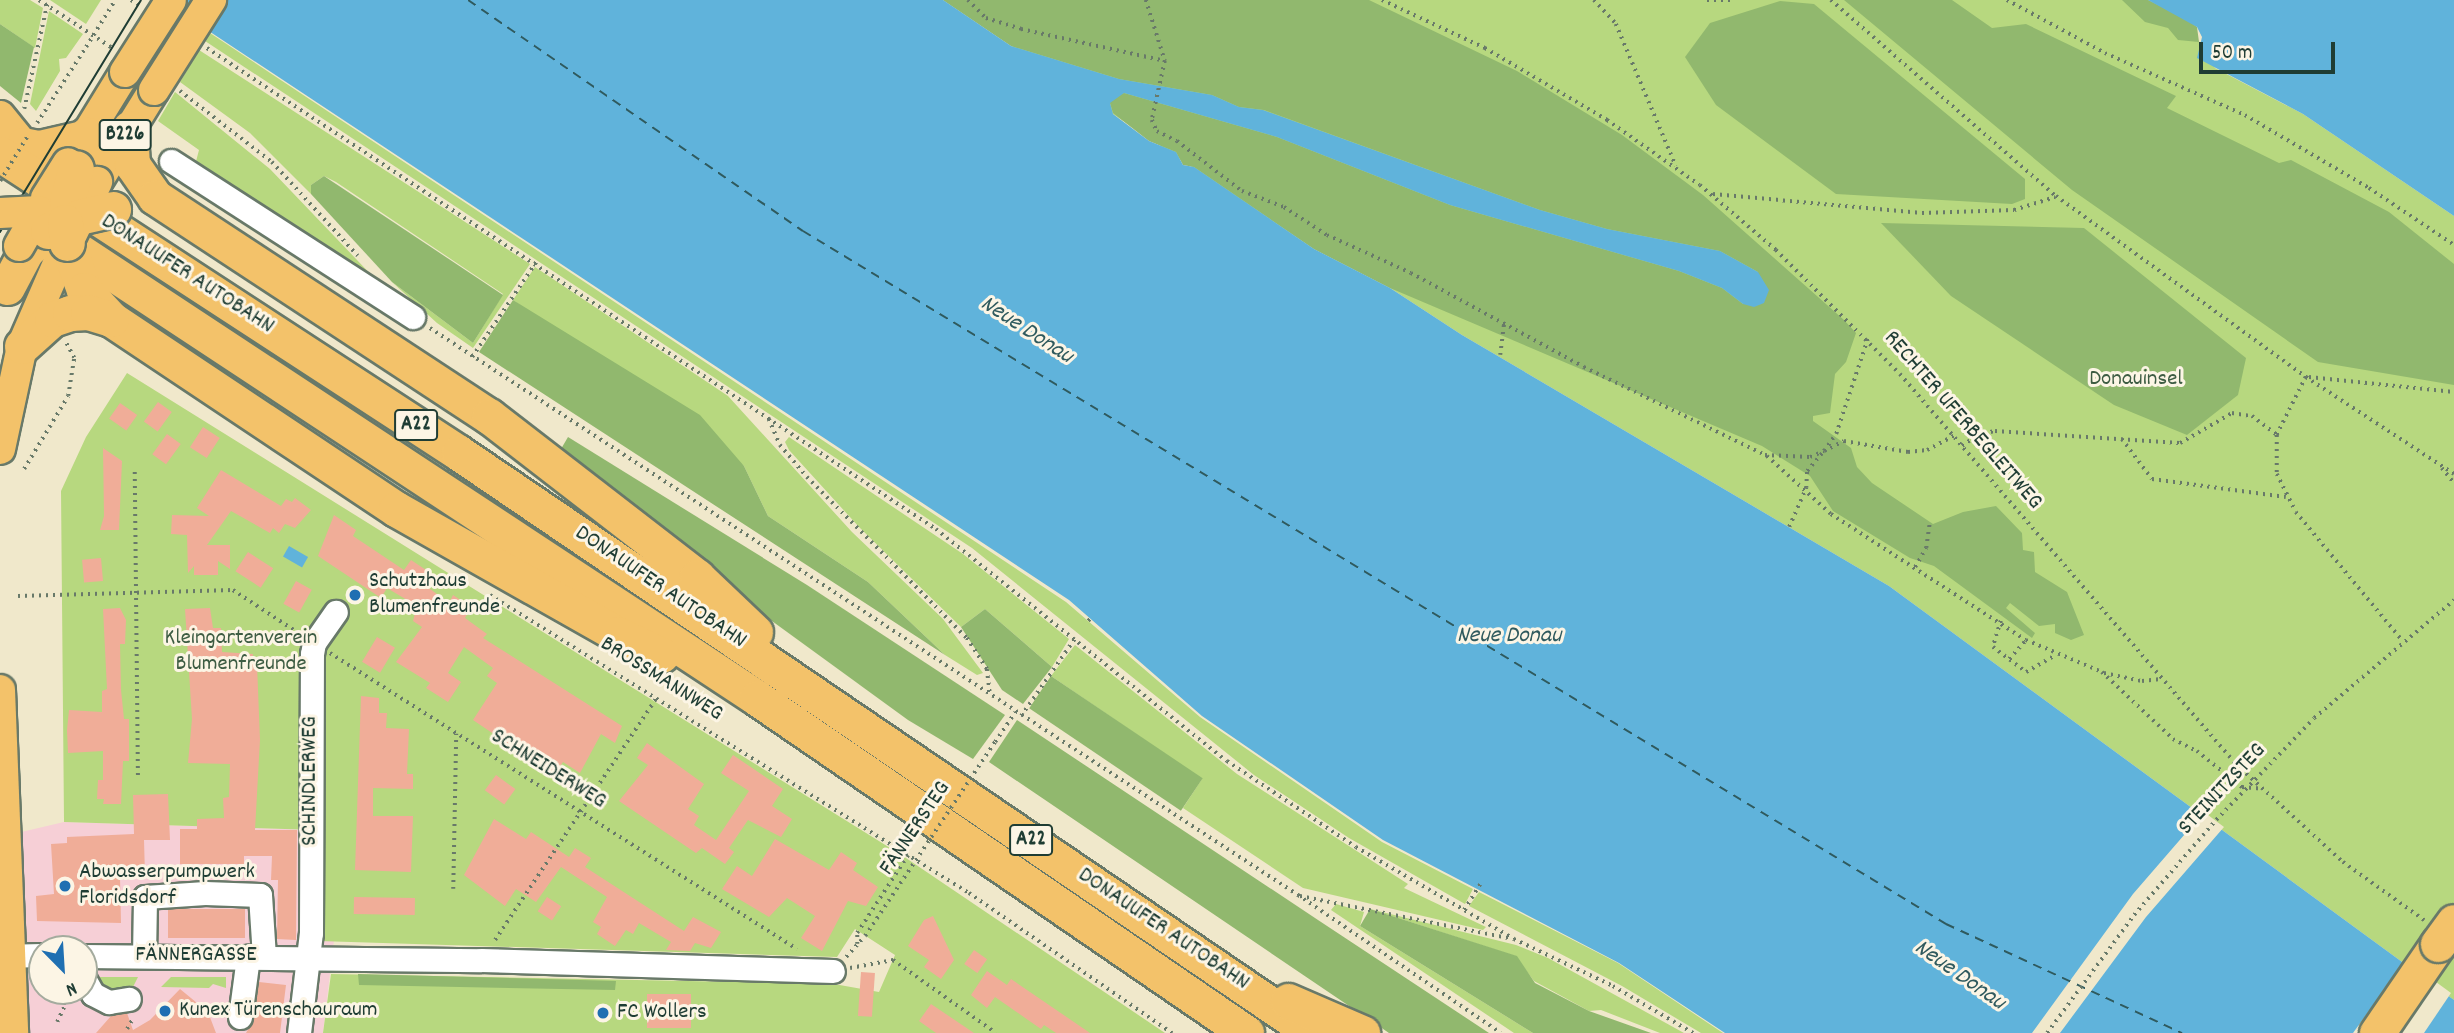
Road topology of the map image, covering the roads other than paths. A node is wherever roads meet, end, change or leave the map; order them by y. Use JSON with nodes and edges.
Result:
{"nodes":[{"id":1,"x":211,"y":0,"type":"edge"},
{"id":2,"x":157,"y":4,"type":"edge"},
{"id":3,"x":130,"y":128,"type":"junction"},
{"id":4,"x":19,"y":134,"type":"edge"},
{"id":5,"x":171,"y":160,"type":"dead end"},
{"id":6,"x":92,"y":171,"type":"junction"},
{"id":7,"x":0,"y":200,"type":"edge"},
{"id":8,"x":0,"y":214,"type":"edge"},
{"id":9,"x":52,"y":234,"type":"junction"},
{"id":10,"x":216,"y":241,"type":"junction"},
{"id":11,"x":2,"y":290,"type":"edge"},
{"id":12,"x":413,"y":317,"type":"road end"},
{"id":13,"x":111,"y":319,"type":"junction"},
{"id":14,"x":22,"y":346,"type":"junction"},
{"id":15,"x":0,"y":449,"type":"edge"},
{"id":16,"x":336,"y":612,"type":"dead end"},
{"id":17,"x":0,"y":690,"type":"edge"},
{"id":18,"x":757,"y":698,"type":"junction"},
{"id":19,"x":829,"y":702,"type":"junction"},
{"id":20,"x":2444,"y":925,"type":"edge"},
{"id":21,"x":6,"y":956,"type":"edge"},
{"id":22,"x":28,"y":956,"type":"edge"},
{"id":23,"x":98,"y":956,"type":"edge"},
{"id":24,"x":144,"y":956,"type":"junction"},
{"id":25,"x":256,"y":957,"type":"junction"},
{"id":26,"x":309,"y":957,"type":"junction"},
{"id":27,"x":2454,"y":963,"type":"edge"},
{"id":28,"x":832,"y":971,"type":"road end"},
{"id":29,"x":1234,"y":978,"type":"junction"},
{"id":30,"x":98,"y":996,"type":"edge"},
{"id":31,"x":129,"y":999,"type":"dead end"},
{"id":32,"x":240,"y":1017,"type":"dead end"},
{"id":33,"x":13,"y":1033,"type":"edge"},
{"id":34,"x":299,"y":1033,"type":"edge"},
{"id":35,"x":1246,"y":1033,"type":"edge"},
{"id":36,"x":1312,"y":1033,"type":"edge"},
{"id":37,"x":1362,"y":1033,"type":"edge"},
{"id":38,"x":2377,"y":1033,"type":"edge"},
{"id":39,"x":2405,"y":1033,"type":"edge"}],
"edges":[{"from":1,"to":3,"type":"main road","number":"B226","bridge":true},
{"from":2,"to":6,"type":"main road","number":"B226","bridge":true},
{"from":3,"to":6,"type":"main road","number":"B226"},
{"from":3,"to":10,"type":"highway"},
{"from":4,"to":6,"type":"main road"},
{"from":4,"to":9,"type":"main road"},
{"from":4,"to":19,"type":"highway","name":"DONAUUFER AUTOBAHN","number":"A22"},
{"from":5,"to":12,"type":"street"},
{"from":6,"to":9,"type":"highway","bridge":true},
{"from":6,"to":9,"type":"highway","bridge":true},
{"from":6,"to":10,"type":"highway"},
{"from":7,"to":18,"type":"highway","name":"DONAUUFER AUTOBAHN","number":"A22"},
{"from":8,"to":9,"type":"main road","bridge":true},
{"from":9,"to":11,"type":"highway"},
{"from":9,"to":13,"type":"highway"},
{"from":9,"to":14,"type":"main road"},
{"from":10,"to":19,"type":"highway"},
{"from":13,"to":14,"type":"highway"},
{"from":13,"to":18,"type":"highway"},
{"from":14,"to":15,"type":"main road"},
{"from":16,"to":26,"type":"street","name":"SCHINDLERWEG"},
{"from":17,"to":21,"type":"main road"},
{"from":18,"to":35,"type":"highway","name":"DONAUUFER AUTOBAHN","number":"A22"},
{"from":19,"to":29,"type":"highway","name":"DONAUUFER AUTOBAHN","number":"A22"},
{"from":20,"to":38,"type":"highway","bridge":true},
{"from":21,"to":22,"type":"street"},
{"from":21,"to":33,"type":"main road"},
{"from":23,"to":24,"type":"street","name":"FÄNNERGASSE"},
{"from":24,"to":25,"type":"street","name":"FÄNNERGASSE"},
{"from":24,"to":25,"type":"street"},
{"from":25,"to":26,"type":"street","name":"FÄNNERGASSE"},
{"from":25,"to":32,"type":"street"},
{"from":26,"to":28,"type":"street","name":"FÄNNERGASSE"},
{"from":26,"to":34,"type":"street","name":"SCHINDLERWEG"},
{"from":27,"to":39,"type":"highway"},
{"from":29,"to":36,"type":"highway","name":"DONAUUFER AUTOBAHN","number":"A22"},
{"from":29,"to":37,"type":"highway"},
{"from":30,"to":31,"type":"street"}]}
